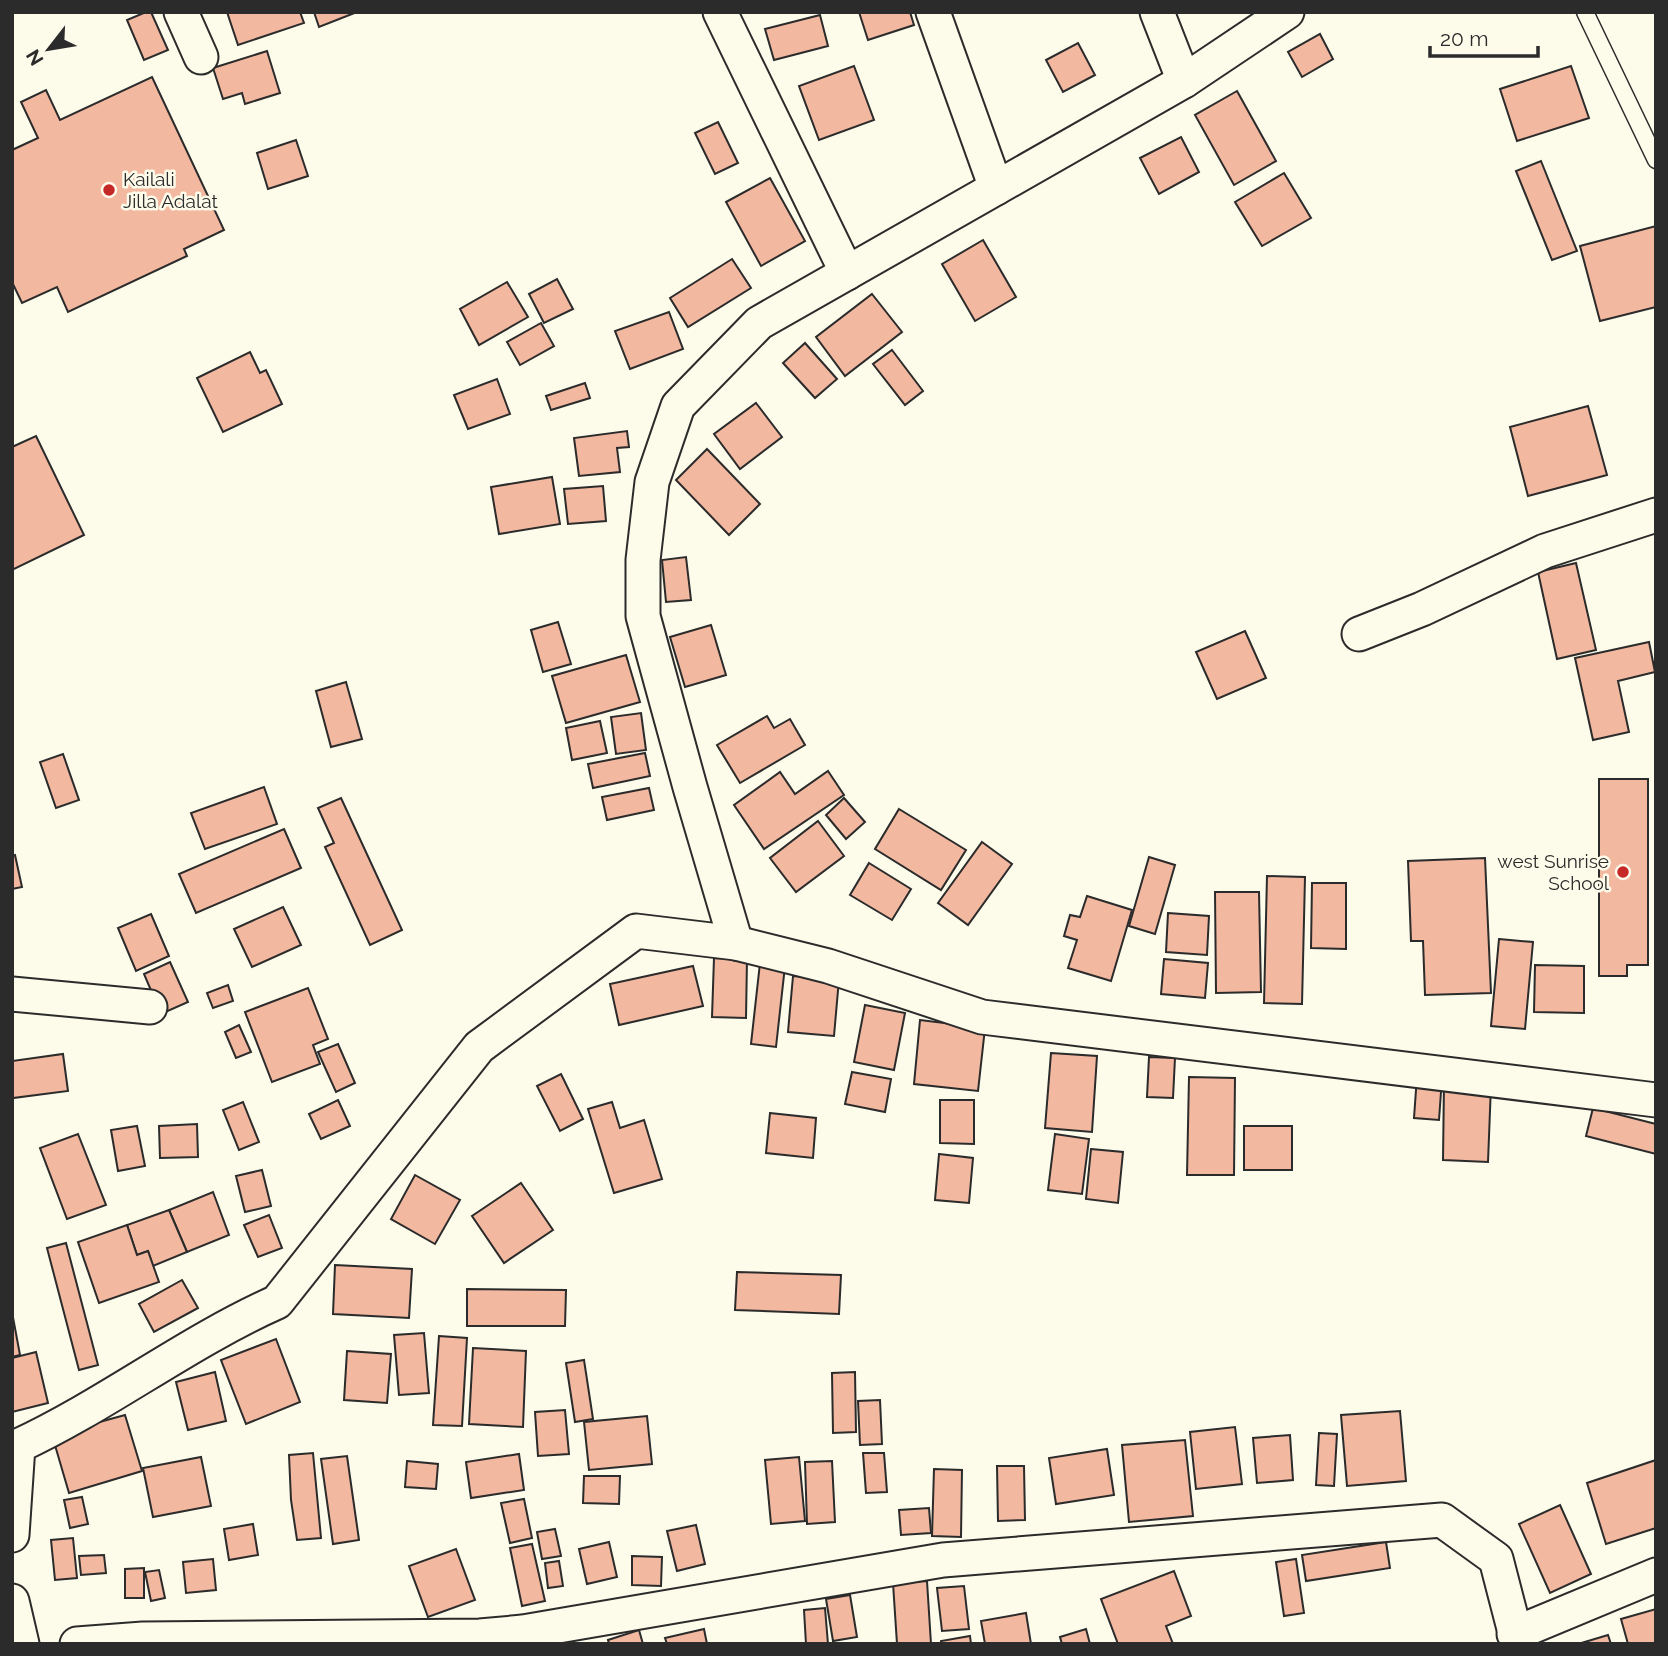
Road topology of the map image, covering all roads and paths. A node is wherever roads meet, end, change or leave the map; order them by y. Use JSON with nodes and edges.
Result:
{"nodes":[{"id":1,"x":181,"y":12,"type":"edge"},
{"id":2,"x":720,"y":12,"type":"edge"},
{"id":3,"x":933,"y":12,"type":"edge"},
{"id":4,"x":1157,"y":12,"type":"edge"},
{"id":5,"x":1287,"y":12,"type":"edge"},
{"id":6,"x":1585,"y":12,"type":"edge"},
{"id":7,"x":201,"y":57,"type":"dead end"},
{"id":8,"x":1184,"y":81,"type":"junction"},
{"id":9,"x":1656,"y":160,"type":"edge"},
{"id":10,"x":996,"y":188,"type":"junction"},
{"id":11,"x":847,"y":273,"type":"junction"},
{"id":12,"x":1656,"y":514,"type":"edge"},
{"id":13,"x":1359,"y":634,"type":"dead end"},
{"id":14,"x":736,"y":943,"type":"junction"},
{"id":15,"x":12,"y":993,"type":"edge"},
{"id":16,"x":150,"y":1007,"type":"dead end"},
{"id":17,"x":1656,"y":1100,"type":"edge"},
{"id":18,"x":15,"y":1440,"type":"edge"},
{"id":19,"x":12,"y":1535,"type":"edge"},
{"id":20,"x":1656,"y":1575,"type":"edge"},
{"id":21,"x":12,"y":1601,"type":"edge"},
{"id":22,"x":1516,"y":1639,"type":"edge"},
{"id":23,"x":22,"y":1644,"type":"edge"},
{"id":24,"x":77,"y":1644,"type":"edge"}],
"edges":[{"from":1,"to":7,"type":"street"},
{"from":2,"to":11,"type":"street"},
{"from":3,"to":10,"type":"street"},
{"from":4,"to":8,"type":"street"},
{"from":5,"to":8,"type":"street"},
{"from":6,"to":9,"type":"lane"},
{"from":8,"to":10,"type":"street"},
{"from":10,"to":11,"type":"street"},
{"from":11,"to":14,"type":"street"},
{"from":12,"to":13,"type":"street"},
{"from":14,"to":17,"type":"street"},
{"from":14,"to":18,"type":"street"},
{"from":15,"to":16,"type":"street"},
{"from":18,"to":19,"type":"street"},
{"from":20,"to":22,"type":"street"},
{"from":21,"to":23,"type":"street"},
{"from":22,"to":24,"type":"street"}]}
